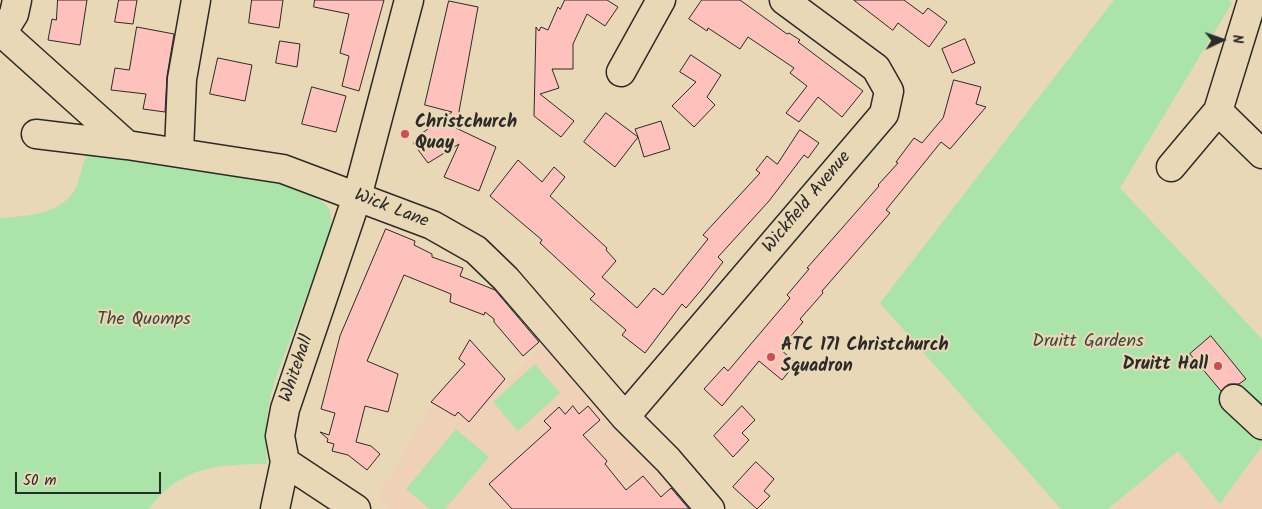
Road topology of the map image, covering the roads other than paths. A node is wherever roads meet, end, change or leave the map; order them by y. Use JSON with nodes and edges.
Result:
{"nodes":[{"id":1,"x":17,"y":0,"type":"edge"},
{"id":2,"x":196,"y":0,"type":"edge"},
{"id":3,"x":409,"y":0,"type":"edge"},
{"id":4,"x":661,"y":0,"type":"edge"},
{"id":5,"x":784,"y":0,"type":"edge"},
{"id":6,"x":1254,"y":3,"type":"edge"},
{"id":7,"x":1,"y":32,"type":"edge"},
{"id":8,"x":621,"y":72,"type":"dead end"},
{"id":9,"x":1218,"y":111,"type":"junction"},
{"id":10,"x":36,"y":134,"type":"dead end"},
{"id":11,"x":127,"y":145,"type":"junction"},
{"id":12,"x":178,"y":152,"type":"junction"},
{"id":13,"x":1262,"y":154,"type":"edge"},
{"id":14,"x":1171,"y":167,"type":"dead end"},
{"id":15,"x":357,"y":197,"type":"junction"},
{"id":16,"x":1234,"y":399,"type":"dead end"},
{"id":17,"x":625,"y":417,"type":"junction"},
{"id":18,"x":1262,"y":425,"type":"edge"},
{"id":19,"x":285,"y":462,"type":"junction"},
{"id":20,"x":275,"y":509,"type":"edge"},
{"id":21,"x":356,"y":509,"type":"edge"},
{"id":22,"x":710,"y":509,"type":"edge"}],
"edges":[{"from":1,"to":7,"type":"street"},
{"from":2,"to":12,"type":"street"},
{"from":3,"to":15,"type":"street","name":"Whitehall"},
{"from":4,"to":8,"type":"street"},
{"from":5,"to":17,"type":"street","name":"Wickfield Avenue"},
{"from":6,"to":9,"type":"street"},
{"from":7,"to":11,"type":"street"},
{"from":9,"to":13,"type":"street"},
{"from":9,"to":14,"type":"street"},
{"from":10,"to":11,"type":"street","name":"Wick Lane"},
{"from":11,"to":12,"type":"street","name":"Wick Lane"},
{"from":12,"to":15,"type":"street","name":"Wick Lane"},
{"from":15,"to":17,"type":"street","name":"Wick Lane"},
{"from":15,"to":19,"type":"street","name":"Whitehall"},
{"from":16,"to":18,"type":"street"},
{"from":17,"to":22,"type":"street","name":"Wick Lane"},
{"from":19,"to":20,"type":"street"},
{"from":19,"to":21,"type":"street"}]}
